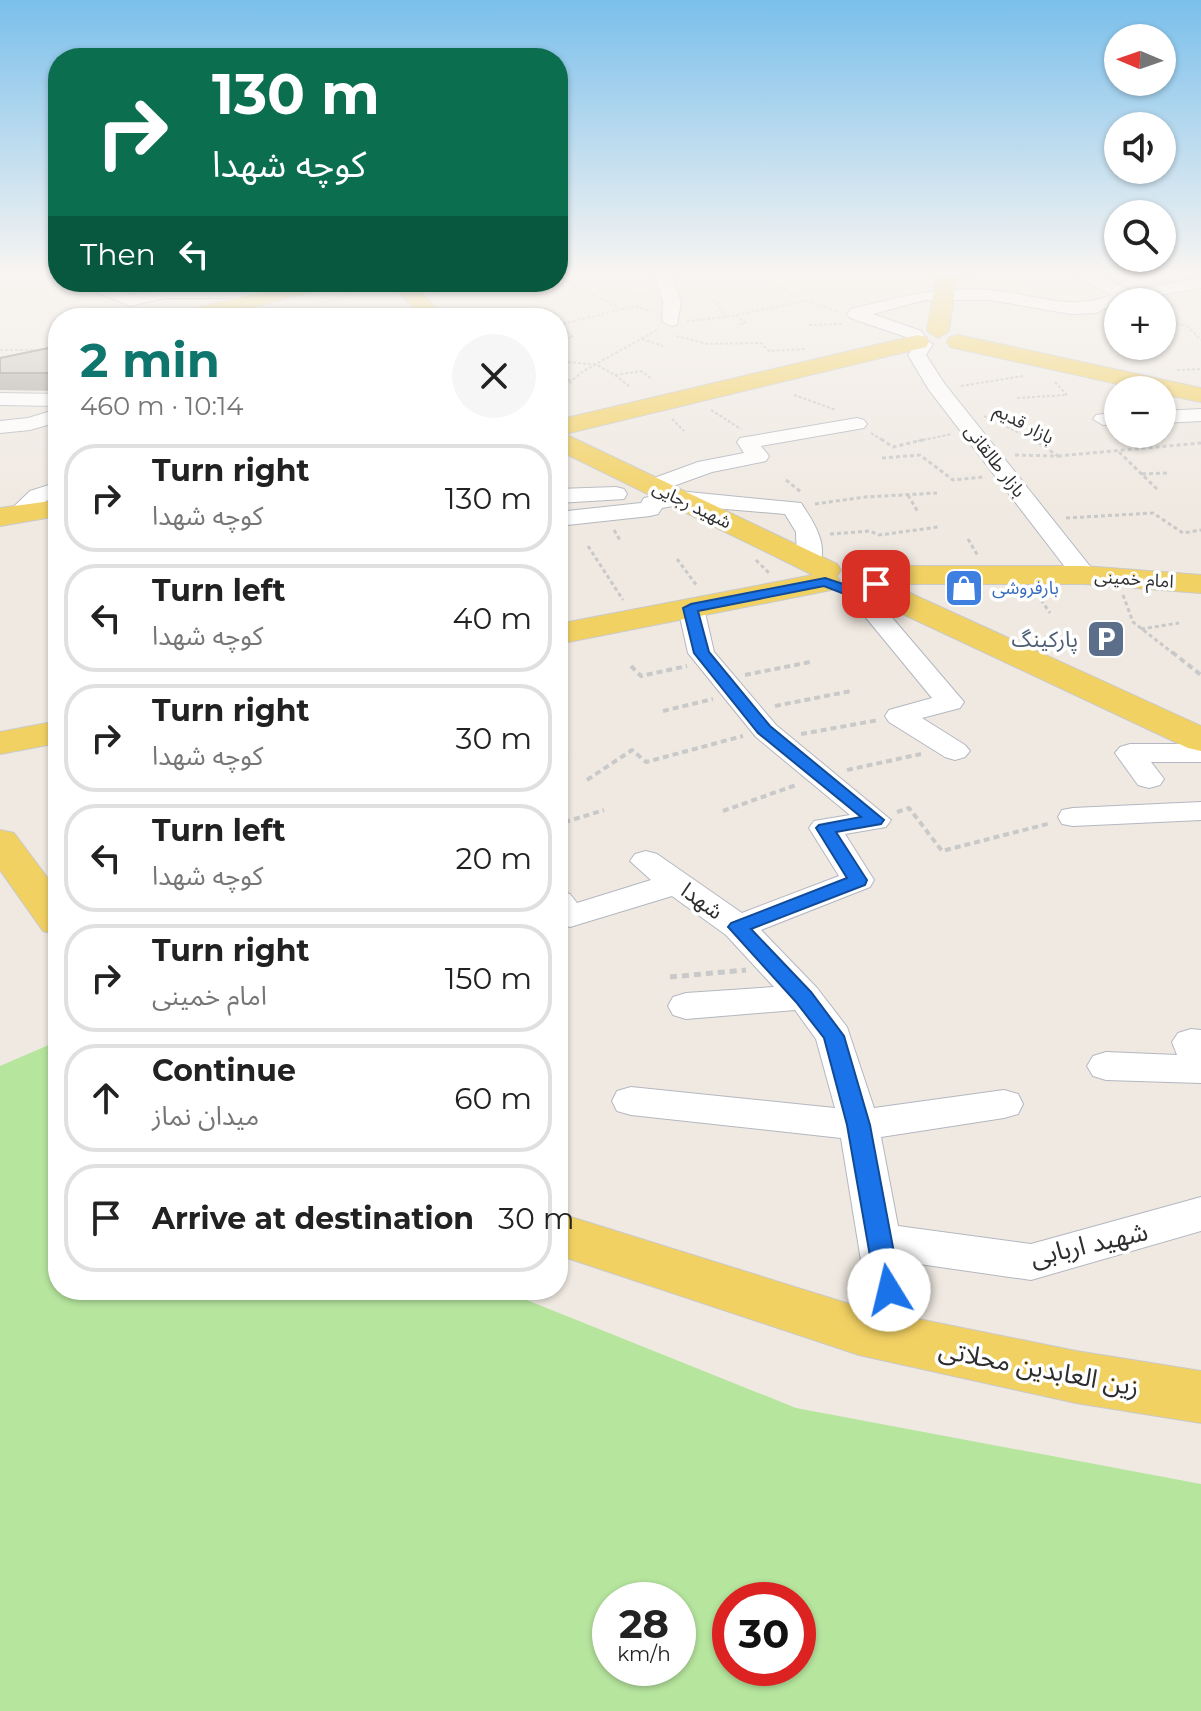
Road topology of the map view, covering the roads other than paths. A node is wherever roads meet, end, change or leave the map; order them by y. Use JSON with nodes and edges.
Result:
{"nodes":[{"id":1,"x":868,"y":354,"type":"edge"},
{"id":2,"x":918,"y":354,"type":"edge"},
{"id":3,"x":1007,"y":354,"type":"edge"},
{"id":4,"x":1201,"y":395,"type":"edge"},
{"id":5,"x":0,"y":399,"type":"edge"},
{"id":6,"x":48,"y":400,"type":"edge"},
{"id":7,"x":1201,"y":415,"type":"edge"},
{"id":8,"x":1176,"y":416,"type":"edge"},
{"id":9,"x":48,"y":418,"type":"edge"},
{"id":10,"x":857,"y":424,"type":"road end"},
{"id":11,"x":568,"y":426,"type":"edge"},
{"id":12,"x":0,"y":427,"type":"edge"},
{"id":13,"x":568,"y":445,"type":"edge"},
{"id":14,"x":48,"y":492,"type":"edge"},
{"id":15,"x":669,"y":494,"type":"junction"},
{"id":16,"x":568,"y":496,"type":"edge"},
{"id":17,"x":48,"y":510,"type":"edge"},
{"id":18,"x":8,"y":516,"type":"edge"},
{"id":19,"x":568,"y":518,"type":"edge"},
{"id":20,"x":817,"y":562,"type":"junction"},
{"id":21,"x":1084,"y":575,"type":"junction"},
{"id":22,"x":868,"y":584,"type":"junction"},
{"id":23,"x":1201,"y":584,"type":"edge"},
{"id":24,"x":700,"y":606,"type":"junction"},
{"id":25,"x":568,"y":632,"type":"edge"},
{"id":26,"x":48,"y":734,"type":"edge"},
{"id":27,"x":1201,"y":740,"type":"edge"},
{"id":28,"x":0,"y":743,"type":"edge"},
{"id":29,"x":953,"y":749,"type":"road end"},
{"id":30,"x":1201,"y":753,"type":"edge"},
{"id":31,"x":1149,"y":779,"type":"dead end"},
{"id":32,"x":1201,"y":811,"type":"edge"},
{"id":33,"x":1073,"y":817,"type":"road end"},
{"id":34,"x":0,"y":842,"type":"edge"},
{"id":35,"x":646,"y":861,"type":"dead end"},
{"id":36,"x":678,"y":883,"type":"junction"},
{"id":37,"x":48,"y":907,"type":"edge"},
{"id":38,"x":568,"y":914,"type":"edge"},
{"id":39,"x":738,"y":927,"type":"junction"},
{"id":40,"x":678,"y":992,"type":"road end"},
{"id":41,"x":804,"y":997,"type":"junction"},
{"id":42,"x":1201,"y":1043,"type":"edge"},
{"id":43,"x":1106,"y":1066,"type":"dead end"},
{"id":44,"x":631,"y":1101,"type":"dead end"},
{"id":45,"x":1004,"y":1104,"type":"dead end"},
{"id":46,"x":859,"y":1125,"type":"junction"},
{"id":47,"x":1201,"y":1214,"type":"edge"},
{"id":48,"x":568,"y":1237,"type":"edge"},
{"id":49,"x":880,"y":1241,"type":"junction"},
{"id":50,"x":897,"y":1340,"type":"junction"},
{"id":51,"x":1201,"y":1397,"type":"edge"}],
"edges":[{"from":1,"to":11,"type":"main road"},
{"from":2,"to":21,"type":"street","name":"بازار طالقانی"},
{"from":3,"to":4,"type":"main road"},
{"from":5,"to":6,"type":"street"},
{"from":7,"to":8,"type":"street"},
{"from":9,"to":12,"type":"street"},
{"from":10,"to":15,"type":"street"},
{"from":13,"to":15,"type":"main road","name":"شهید رجایی"},
{"from":14,"to":18,"type":"street"},
{"from":15,"to":16,"type":"street"},
{"from":15,"to":19,"type":"street"},
{"from":15,"to":20,"type":"main road","name":"شهید رجایی"},
{"from":15,"to":20,"type":"street"},
{"from":17,"to":18,"type":"main road"},
{"from":20,"to":22,"type":"main road"},
{"from":20,"to":24,"type":"main road"},
{"from":21,"to":22,"type":"main road","name":"امام خمینی"},
{"from":21,"to":23,"type":"main road","name":"امام خمینی"},
{"from":22,"to":27,"type":"main road"},
{"from":22,"to":29,"type":"street"},
{"from":24,"to":25,"type":"main road"},
{"from":24,"to":39,"type":"street"},
{"from":26,"to":28,"type":"main road"},
{"from":30,"to":31,"type":"street"},
{"from":32,"to":33,"type":"street"},
{"from":34,"to":37,"type":"main road"},
{"from":35,"to":36,"type":"street","name":"شهدا"},
{"from":36,"to":38,"type":"street"},
{"from":36,"to":39,"type":"street","name":"شهدا"},
{"from":39,"to":41,"type":"street","name":"شهدا"},
{"from":40,"to":41,"type":"street"},
{"from":41,"to":46,"type":"street","name":"شهدا"},
{"from":42,"to":43,"type":"street"},
{"from":44,"to":46,"type":"street"},
{"from":45,"to":46,"type":"street"},
{"from":46,"to":49,"type":"street","name":"شهدا"},
{"from":47,"to":49,"type":"street","name":"شهید اربابی"},
{"from":48,"to":50,"type":"main road","name":"زین العابدین محلاتی"},
{"from":49,"to":50,"type":"street","name":"شهدا"},
{"from":50,"to":51,"type":"main road","name":"زین العابدین محلاتی"}]}
